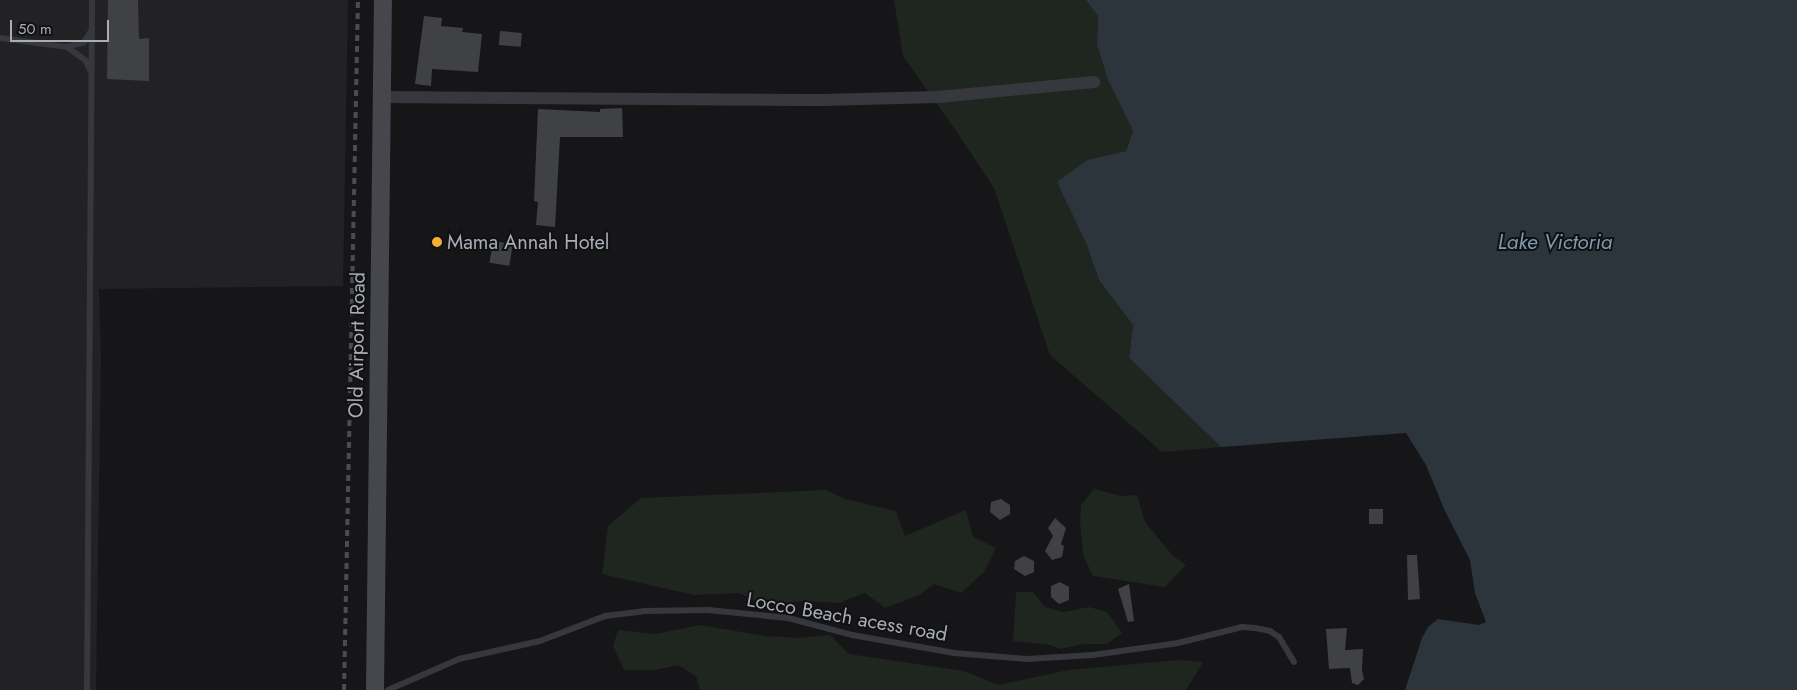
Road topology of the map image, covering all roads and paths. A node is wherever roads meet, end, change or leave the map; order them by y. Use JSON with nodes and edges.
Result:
{"nodes":[{"id":1,"x":92,"y":0,"type":"edge"},
{"id":2,"x":383,"y":0,"type":"edge"},
{"id":3,"x":92,"y":29,"type":"junction"},
{"id":4,"x":0,"y":38,"type":"edge"},
{"id":5,"x":67,"y":47,"type":"junction"},
{"id":6,"x":92,"y":73,"type":"junction"},
{"id":7,"x":1094,"y":82,"type":"dead end"},
{"id":8,"x":382,"y":97,"type":"junction"},
{"id":9,"x":1294,"y":662,"type":"dead end"},
{"id":10,"x":87,"y":690,"type":"edge"},
{"id":11,"x":375,"y":690,"type":"edge"},
{"id":12,"x":388,"y":690,"type":"edge"}],
"edges":[{"from":1,"to":3,"type":"lane"},
{"from":2,"to":8,"type":"main road","name":"Old Airport Road"},
{"from":3,"to":5,"type":"lane"},
{"from":3,"to":6,"type":"lane"},
{"from":4,"to":5,"type":"lane"},
{"from":5,"to":6,"type":"lane"},
{"from":6,"to":10,"type":"lane"},
{"from":7,"to":8,"type":"street"},
{"from":8,"to":11,"type":"main road","name":"Old Airport Road"},
{"from":9,"to":12,"type":"lane","name":"Locco Beach acess road"}]}
